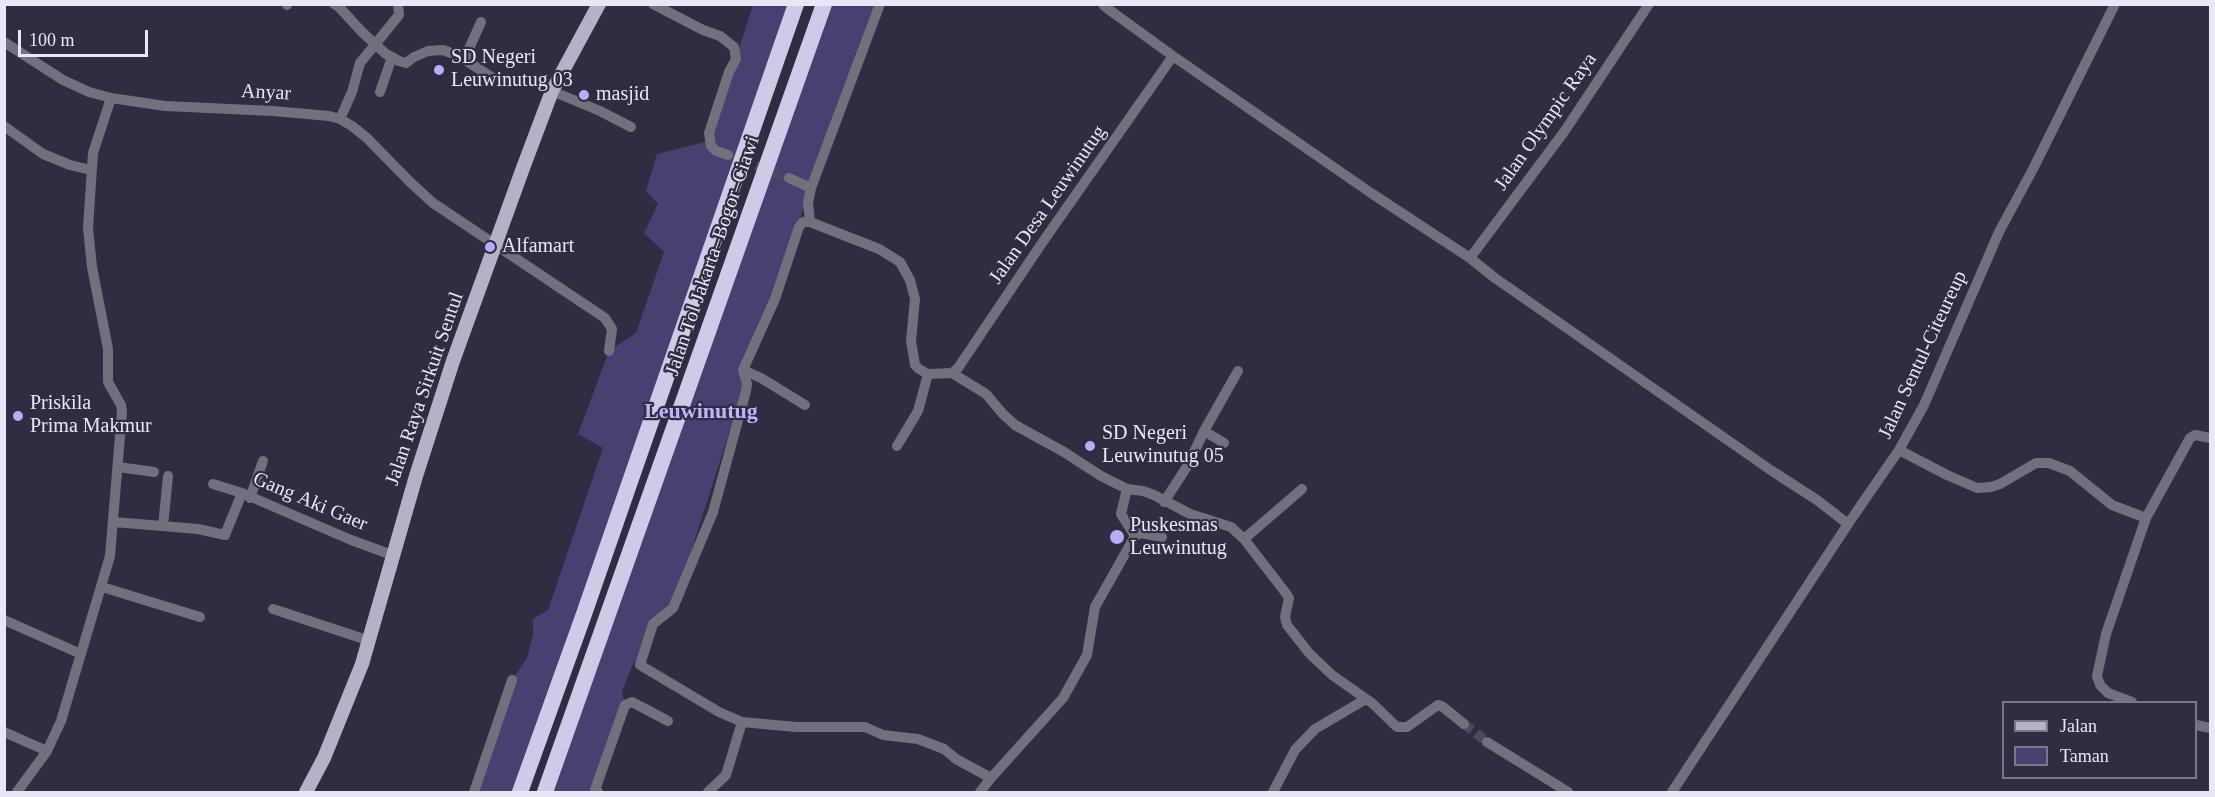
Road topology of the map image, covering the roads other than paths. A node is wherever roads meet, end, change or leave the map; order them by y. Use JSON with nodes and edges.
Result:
{"nodes":[{"id":1,"x":334,"y":4,"type":"edge"},
{"id":2,"x":398,"y":4,"type":"edge"},
{"id":3,"x":599,"y":4,"type":"edge"},
{"id":4,"x":653,"y":4,"type":"edge"},
{"id":5,"x":796,"y":4,"type":"edge"},
{"id":6,"x":824,"y":4,"type":"edge"},
{"id":7,"x":880,"y":4,"type":"edge"},
{"id":8,"x":1104,"y":4,"type":"edge"},
{"id":9,"x":1649,"y":4,"type":"edge"},
{"id":10,"x":2115,"y":4,"type":"edge"},
{"id":11,"x":481,"y":22,"type":"dead end"},
{"id":12,"x":4,"y":42,"type":"edge"},
{"id":13,"x":375,"y":44,"type":"junction"},
{"id":14,"x":1173,"y":56,"type":"junction"},
{"id":15,"x":392,"y":57,"type":"junction"},
{"id":16,"x":464,"y":60,"type":"junction"},
{"id":17,"x":493,"y":78,"type":"dead end"},
{"id":18,"x":380,"y":92,"type":"dead end"},
{"id":19,"x":552,"y":92,"type":"junction"},
{"id":20,"x":111,"y":98,"type":"junction"},
{"id":21,"x":340,"y":119,"type":"junction"},
{"id":22,"x":4,"y":126,"type":"edge"},
{"id":23,"x":631,"y":128,"type":"dead end"},
{"id":24,"x":728,"y":155,"type":"tunnel mouth"},
{"id":25,"x":91,"y":170,"type":"junction"},
{"id":26,"x":789,"y":178,"type":"tunnel mouth"},
{"id":27,"x":811,"y":188,"type":"junction"},
{"id":28,"x":810,"y":222,"type":"junction"},
{"id":29,"x":495,"y":246,"type":"junction"},
{"id":30,"x":1470,"y":258,"type":"junction"},
{"id":31,"x":609,"y":351,"type":"dead end"},
{"id":32,"x":743,"y":370,"type":"junction"},
{"id":33,"x":1238,"y":371,"type":"dead end"},
{"id":34,"x":952,"y":373,"type":"junction"},
{"id":35,"x":928,"y":374,"type":"junction"},
{"id":36,"x":805,"y":405,"type":"dead end"},
{"id":37,"x":1204,"y":431,"type":"junction"},
{"id":38,"x":2211,"y":438,"type":"edge"},
{"id":39,"x":1224,"y":444,"type":"dead end"},
{"id":40,"x":897,"y":446,"type":"dead end"},
{"id":41,"x":1899,"y":450,"type":"junction"},
{"id":42,"x":262,"y":462,"type":"dead end"},
{"id":43,"x":118,"y":467,"type":"junction"},
{"id":44,"x":154,"y":472,"type":"dead end"},
{"id":45,"x":168,"y":476,"type":"dead end"},
{"id":46,"x":213,"y":484,"type":"dead end"},
{"id":47,"x":1127,"y":489,"type":"junction"},
{"id":48,"x":1302,"y":489,"type":"dead end"},
{"id":49,"x":246,"y":496,"type":"junction"},
{"id":50,"x":1164,"y":502,"type":"junction"},
{"id":51,"x":2146,"y":518,"type":"junction"},
{"id":52,"x":114,"y":522,"type":"junction"},
{"id":53,"x":1848,"y":524,"type":"junction"},
{"id":54,"x":163,"y":526,"type":"junction"},
{"id":55,"x":1138,"y":534,"type":"junction"},
{"id":56,"x":1162,"y":537,"type":"dead end"},
{"id":57,"x":1244,"y":539,"type":"junction"},
{"id":58,"x":392,"y":555,"type":"junction"},
{"id":59,"x":102,"y":587,"type":"junction"},
{"id":60,"x":273,"y":609,"type":"dead end"},
{"id":61,"x":200,"y":617,"type":"dead end"},
{"id":62,"x":4,"y":620,"type":"edge"},
{"id":63,"x":370,"y":641,"type":"junction"},
{"id":64,"x":81,"y":654,"type":"junction"},
{"id":65,"x":512,"y":680,"type":"dead end"},
{"id":66,"x":1366,"y":699,"type":"junction"},
{"id":67,"x":2129,"y":701,"type":"edge"},
{"id":68,"x":668,"y":721,"type":"dead end"},
{"id":69,"x":742,"y":722,"type":"junction"},
{"id":70,"x":1464,"y":724,"type":"tunnel mouth"},
{"id":71,"x":4,"y":732,"type":"edge"},
{"id":72,"x":1487,"y":742,"type":"tunnel mouth"},
{"id":73,"x":47,"y":751,"type":"junction"},
{"id":74,"x":991,"y":778,"type":"junction"},
{"id":75,"x":17,"y":792,"type":"edge"},
{"id":76,"x":306,"y":792,"type":"edge"},
{"id":77,"x":474,"y":792,"type":"edge"},
{"id":78,"x":520,"y":792,"type":"edge"},
{"id":79,"x":545,"y":792,"type":"edge"},
{"id":80,"x":595,"y":792,"type":"edge"},
{"id":81,"x":708,"y":792,"type":"edge"},
{"id":82,"x":980,"y":792,"type":"edge"},
{"id":83,"x":1273,"y":792,"type":"edge"},
{"id":84,"x":1568,"y":792,"type":"edge"},
{"id":85,"x":1672,"y":792,"type":"edge"}],
"edges":[{"from":1,"to":13,"type":"street"},
{"from":2,"to":13,"type":"street"},
{"from":3,"to":19,"type":"main road","name":"Jalan Raya Sirkuit Sentul"},
{"from":4,"to":24,"type":"street"},
{"from":5,"to":78,"type":"highway","name":"Jalan Tol Jakarta–Bogor–Ciawi"},
{"from":6,"to":79,"type":"highway","name":"Jalan Tol Jakarta–Bogor–Ciawi"},
{"from":7,"to":27,"type":"street"},
{"from":8,"to":14,"type":"street"},
{"from":9,"to":30,"type":"street","name":"Jalan Olympic Raya"},
{"from":10,"to":41,"type":"street","name":"Jalan Sentul-Citeureup"},
{"from":11,"to":16,"type":"street"},
{"from":12,"to":20,"type":"street","name":"Anyar"},
{"from":13,"to":15,"type":"street"},
{"from":13,"to":21,"type":"street"},
{"from":14,"to":30,"type":"street"},
{"from":14,"to":34,"type":"street","name":"Jalan Desa Leuwinutug"},
{"from":15,"to":16,"type":"street"},
{"from":15,"to":18,"type":"street"},
{"from":16,"to":17,"type":"street"},
{"from":19,"to":23,"type":"street"},
{"from":19,"to":29,"type":"main road","name":"Jalan Raya Sirkuit Sentul"},
{"from":20,"to":21,"type":"street","name":"Anyar"},
{"from":20,"to":25,"type":"street"},
{"from":21,"to":29,"type":"street","name":"Anyar"},
{"from":22,"to":25,"type":"street"},
{"from":25,"to":43,"type":"street"},
{"from":26,"to":27,"type":"street"},
{"from":27,"to":28,"type":"street"},
{"from":28,"to":32,"type":"street"},
{"from":28,"to":35,"type":"street"},
{"from":29,"to":31,"type":"street","name":"Anyar"},
{"from":29,"to":58,"type":"main road","name":"Jalan Raya Sirkuit Sentul"},
{"from":30,"to":53,"type":"street"},
{"from":32,"to":36,"type":"street"},
{"from":32,"to":69,"type":"street"},
{"from":33,"to":37,"type":"street"},
{"from":34,"to":35,"type":"street"},
{"from":34,"to":47,"type":"street"},
{"from":35,"to":40,"type":"street"},
{"from":37,"to":39,"type":"street"},
{"from":37,"to":50,"type":"street"},
{"from":38,"to":51,"type":"street"},
{"from":41,"to":51,"type":"street"},
{"from":41,"to":53,"type":"street","name":"Jalan Sentul-Citeureup"},
{"from":42,"to":49,"type":"street"},
{"from":43,"to":44,"type":"street"},
{"from":43,"to":52,"type":"street"},
{"from":45,"to":54,"type":"street"},
{"from":46,"to":49,"type":"street","name":"Gang Aki Gaer"},
{"from":47,"to":50,"type":"street"},
{"from":47,"to":55,"type":"street"},
{"from":48,"to":57,"type":"street"},
{"from":49,"to":54,"type":"street"},
{"from":49,"to":58,"type":"street","name":"Gang Aki Gaer"},
{"from":50,"to":57,"type":"street"},
{"from":51,"to":67,"type":"street"},
{"from":52,"to":54,"type":"street"},
{"from":52,"to":59,"type":"street"},
{"from":53,"to":85,"type":"street","name":"Jalan Sentul-Citeureup"},
{"from":55,"to":56,"type":"street"},
{"from":55,"to":74,"type":"street"},
{"from":57,"to":66,"type":"street"},
{"from":58,"to":63,"type":"main road","name":"Jalan Raya Sirkuit Sentul"},
{"from":59,"to":61,"type":"street"},
{"from":59,"to":64,"type":"street"},
{"from":60,"to":63,"type":"street"},
{"from":62,"to":64,"type":"street"},
{"from":63,"to":76,"type":"main road","name":"Jalan Raya Sirkuit Sentul"},
{"from":64,"to":73,"type":"street"},
{"from":65,"to":77,"type":"street"},
{"from":66,"to":70,"type":"street"},
{"from":66,"to":83,"type":"street"},
{"from":68,"to":80,"type":"street"},
{"from":69,"to":74,"type":"street"},
{"from":69,"to":81,"type":"street"},
{"from":71,"to":73,"type":"street"},
{"from":72,"to":84,"type":"street"},
{"from":73,"to":75,"type":"street"},
{"from":74,"to":82,"type":"street"}]}
